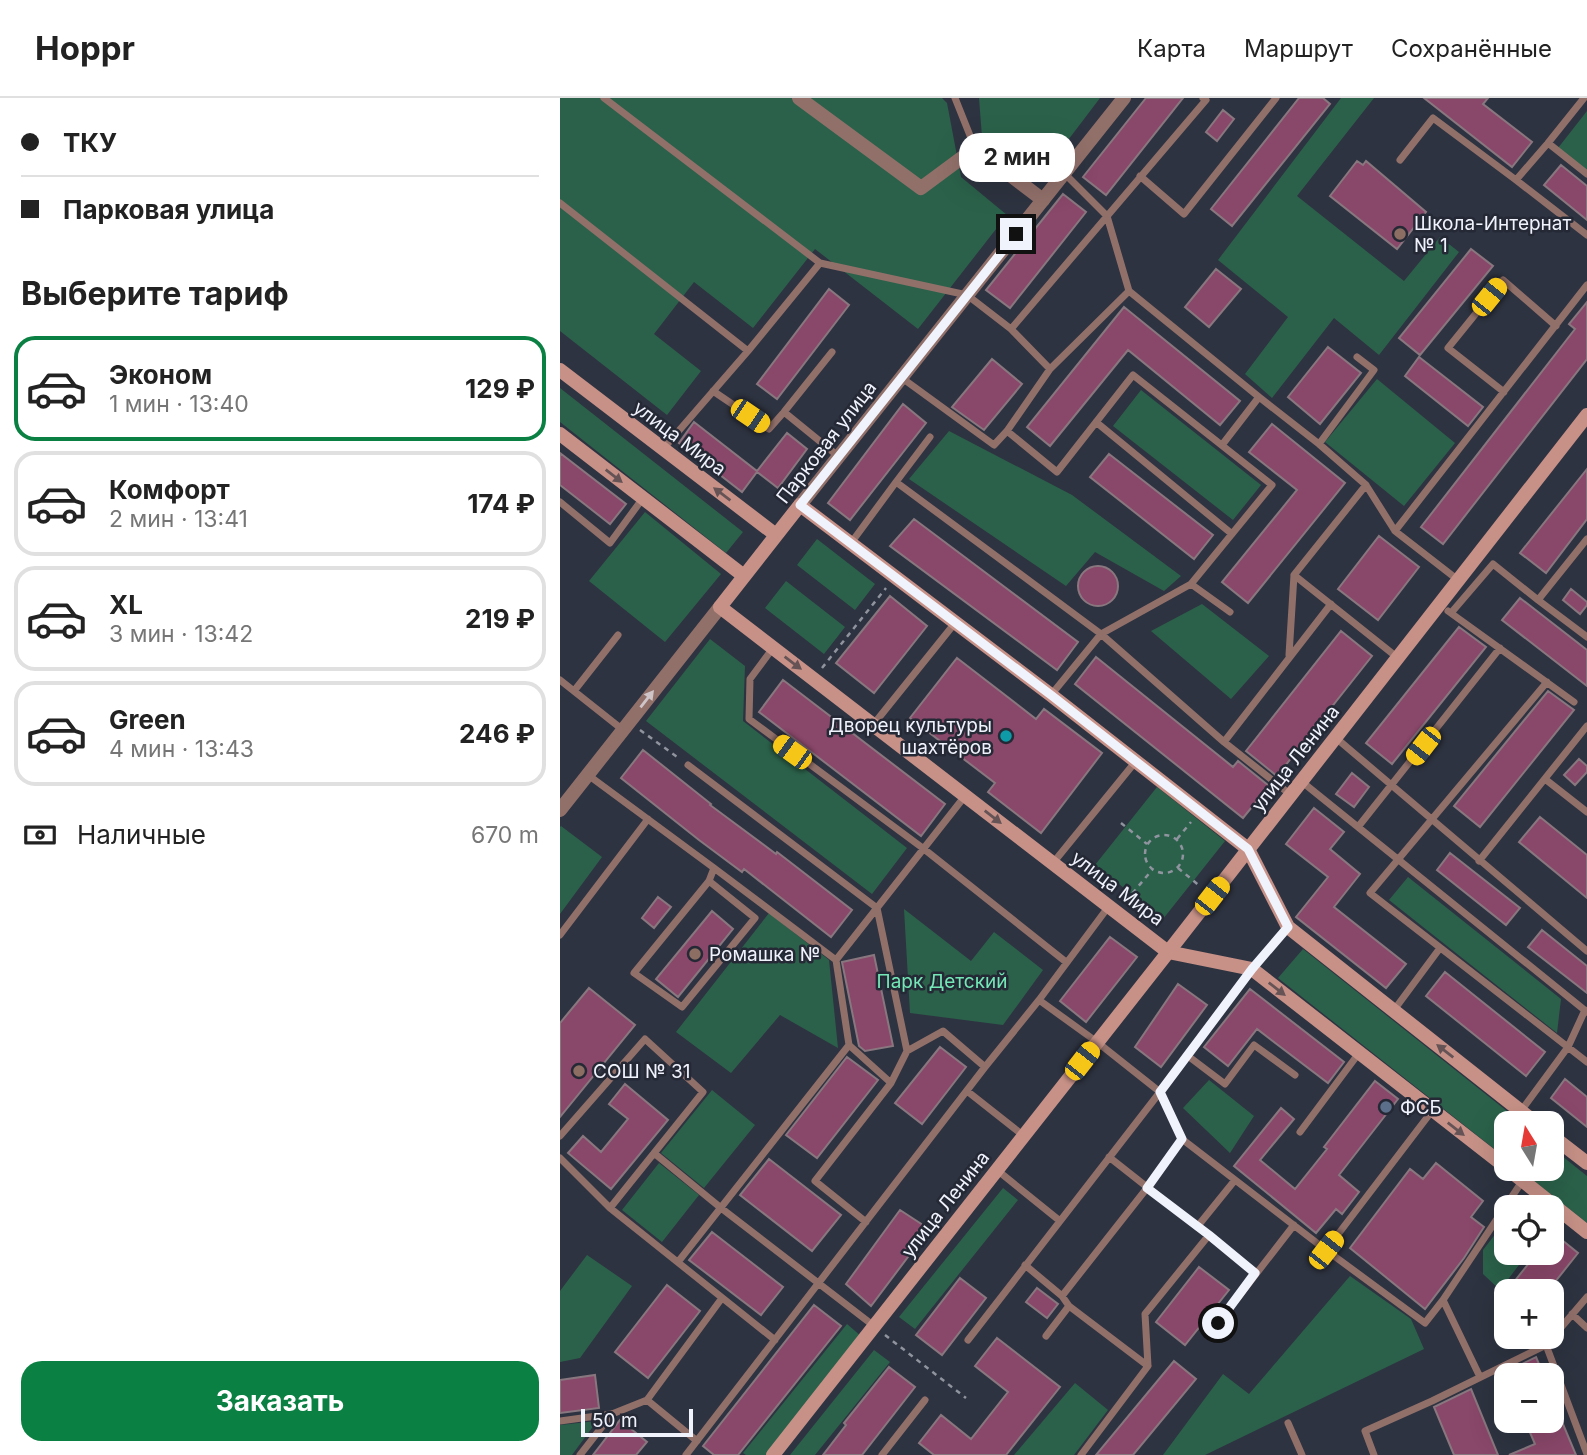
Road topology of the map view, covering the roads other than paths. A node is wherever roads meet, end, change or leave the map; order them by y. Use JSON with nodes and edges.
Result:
{"nodes":[{"id":1,"x":604,"y":98,"type":"edge"},
{"id":2,"x":799,"y":98,"type":"edge"},
{"id":3,"x":955,"y":98,"type":"edge"},
{"id":4,"x":1124,"y":98,"type":"edge"},
{"id":5,"x":1276,"y":98,"type":"edge"},
{"id":6,"x":1584,"y":98,"type":"edge"},
{"id":7,"x":1205,"y":99,"type":"edge"},
{"id":8,"x":1548,"y":143,"type":"junction"},
{"id":9,"x":975,"y":148,"type":"junction"},
{"id":10,"x":1399,"y":160,"type":"dead end"},
{"id":11,"x":1064,"y":173,"type":"junction"},
{"id":12,"x":1587,"y":174,"type":"edge"},
{"id":13,"x":1139,"y":176,"type":"junction"},
{"id":14,"x":1516,"y":180,"type":"junction"},
{"id":15,"x":1043,"y":200,"type":"junction"},
{"id":16,"x":560,"y":202,"type":"edge"},
{"id":17,"x":1107,"y":216,"type":"junction"},
{"id":18,"x":1587,"y":236,"type":"edge"},
{"id":19,"x":820,"y":263,"type":"junction"},
{"id":20,"x":1587,"y":285,"type":"edge"},
{"id":21,"x":1129,"y":290,"type":"junction"},
{"id":22,"x":967,"y":295,"type":"junction"},
{"id":23,"x":1556,"y":326,"type":"junction"},
{"id":24,"x":1010,"y":329,"type":"junction"},
{"id":25,"x":748,"y":351,"type":"junction"},
{"id":26,"x":832,"y":352,"type":"dead end"},
{"id":27,"x":1357,"y":357,"type":"dead end"},
{"id":28,"x":1050,"y":369,"type":"junction"},
{"id":29,"x":560,"y":370,"type":"edge"},
{"id":30,"x":902,"y":377,"type":"junction"},
{"id":31,"x":713,"y":391,"type":"junction"},
{"id":32,"x":1504,"y":392,"type":"junction"},
{"id":33,"x":1259,"y":397,"type":"junction"},
{"id":34,"x":784,"y":412,"type":"junction"},
{"id":35,"x":1587,"y":415,"type":"edge"},
{"id":36,"x":1096,"y":422,"type":"junction"},
{"id":37,"x":1007,"y":431,"type":"junction"},
{"id":38,"x":560,"y":434,"type":"edge"},
{"id":39,"x":930,"y":437,"type":"dead end"},
{"id":40,"x":1319,"y":444,"type":"junction"},
{"id":41,"x":1222,"y":445,"type":"junction"},
{"id":42,"x":663,"y":449,"type":"junction"},
{"id":43,"x":839,"y":457,"type":"junction"},
{"id":44,"x":896,"y":482,"type":"junction"},
{"id":45,"x":1366,"y":485,"type":"junction"},
{"id":46,"x":643,"y":498,"type":"junction"},
{"id":47,"x":560,"y":502,"type":"edge"},
{"id":48,"x":800,"y":505,"type":"junction"},
{"id":49,"x":1395,"y":531,"type":"junction"},
{"id":50,"x":1232,"y":534,"type":"junction"},
{"id":51,"x":776,"y":536,"type":"junction"},
{"id":52,"x":1587,"y":538,"type":"edge"},
{"id":53,"x":851,"y":544,"type":"junction"},
{"id":54,"x":1479,"y":554,"type":"junction"},
{"id":55,"x":1493,"y":564,"type":"junction"},
{"id":56,"x":1294,"y":575,"type":"junction"},
{"id":57,"x":744,"y":576,"type":"junction"},
{"id":58,"x":1458,"y":580,"type":"junction"},
{"id":59,"x":1191,"y":584,"type":"junction"},
{"id":60,"x":1538,"y":600,"type":"junction"},
{"id":61,"x":1331,"y":604,"type":"junction"},
{"id":62,"x":720,"y":607,"type":"junction"},
{"id":63,"x":1445,"y":609,"type":"junction"},
{"id":64,"x":1230,"y":612,"type":"dead end"},
{"id":65,"x":955,"y":623,"type":"junction"},
{"id":66,"x":1101,"y":634,"type":"junction"},
{"id":67,"x":1586,"y":634,"type":"edge"},
{"id":68,"x":618,"y":635,"type":"dead end"},
{"id":69,"x":773,"y":648,"type":"junction"},
{"id":70,"x":1500,"y":648,"type":"junction"},
{"id":71,"x":1289,"y":657,"type":"junction"},
{"id":72,"x":1398,"y":658,"type":"junction"},
{"id":73,"x":560,"y":680,"type":"edge"},
{"id":74,"x":1547,"y":682,"type":"junction"},
{"id":75,"x":574,"y":691,"type":"junction"},
{"id":76,"x":1051,"y":695,"type":"junction"},
{"id":77,"x":1574,"y":702,"type":"dead end"},
{"id":78,"x":873,"y":725,"type":"junction"},
{"id":79,"x":626,"y":726,"type":"junction"},
{"id":80,"x":1587,"y":726,"type":"edge"},
{"id":81,"x":1336,"y":737,"type":"junction"},
{"id":82,"x":1224,"y":742,"type":"junction"},
{"id":83,"x":1136,"y":761,"type":"junction"},
{"id":84,"x":688,"y":765,"type":"road end"},
{"id":85,"x":588,"y":775,"type":"junction"},
{"id":86,"x":1545,"y":779,"type":"junction"},
{"id":87,"x":1301,"y":781,"type":"junction"},
{"id":88,"x":1393,"y":786,"type":"junction"},
{"id":89,"x":1291,"y":795,"type":"junction"},
{"id":90,"x":965,"y":796,"type":"junction"},
{"id":91,"x":560,"y":810,"type":"edge"},
{"id":92,"x":1587,"y":813,"type":"edge"},
{"id":93,"x":648,"y":819,"type":"junction"},
{"id":94,"x":1433,"y":820,"type":"junction"},
{"id":95,"x":1358,"y":827,"type":"junction"},
{"id":96,"x":924,"y":849,"type":"junction"},
{"id":97,"x":1248,"y":849,"type":"junction"},
{"id":98,"x":1398,"y":859,"type":"junction"},
{"id":99,"x":1479,"y":861,"type":"junction"},
{"id":100,"x":1053,"y":863,"type":"junction"},
{"id":101,"x":714,"y":867,"type":"junction"},
{"id":102,"x":709,"y":881,"type":"junction"},
{"id":103,"x":877,"y":908,"type":"junction"},
{"id":104,"x":1113,"y":909,"type":"junction"},
{"id":105,"x":1288,"y":927,"type":"junction"},
{"id":106,"x":560,"y":934,"type":"edge"},
{"id":107,"x":1440,"y":948,"type":"junction"},
{"id":108,"x":1587,"y":951,"type":"edge"},
{"id":109,"x":1168,"y":952,"type":"junction"},
{"id":110,"x":836,"y":960,"type":"junction"},
{"id":111,"x":1066,"y":962,"type":"junction"},
{"id":112,"x":1252,"y":969,"type":"junction"},
{"id":113,"x":1039,"y":1000,"type":"junction"},
{"id":114,"x":1394,"y":1010,"type":"junction"},
{"id":115,"x":1586,"y":1011,"type":"edge"},
{"id":116,"x":1097,"y":1042,"type":"junction"},
{"id":117,"x":849,"y":1045,"type":"junction"},
{"id":118,"x":1568,"y":1047,"type":"junction"},
{"id":119,"x":907,"y":1051,"type":"junction"},
{"id":120,"x":1359,"y":1053,"type":"junction"},
{"id":121,"x":1188,"y":1056,"type":"junction"},
{"id":122,"x":1587,"y":1062,"type":"edge"},
{"id":123,"x":985,"y":1067,"type":"junction"},
{"id":124,"x":1295,"y":1075,"type":"dead end"},
{"id":125,"x":891,"y":1083,"type":"junction"},
{"id":126,"x":967,"y":1091,"type":"junction"},
{"id":127,"x":1160,"y":1092,"type":"junction"},
{"id":128,"x":1432,"y":1111,"type":"junction"},
{"id":129,"x":1521,"y":1111,"type":"joint"},
{"id":130,"x":1300,"y":1132,"type":"dead end"},
{"id":131,"x":560,"y":1136,"type":"edge"},
{"id":132,"x":1024,"y":1136,"type":"junction"},
{"id":133,"x":1182,"y":1139,"type":"junction"},
{"id":134,"x":1564,"y":1145,"type":"edge"},
{"id":135,"x":654,"y":1153,"type":"junction"},
{"id":136,"x":1109,"y":1157,"type":"junction"},
{"id":137,"x":560,"y":1158,"type":"edge"},
{"id":138,"x":1494,"y":1158,"type":"edge"},
{"id":139,"x":1587,"y":1163,"type":"edge"},
{"id":140,"x":997,"y":1170,"type":"junction"},
{"id":141,"x":1235,"y":1180,"type":"junction"},
{"id":142,"x":1522,"y":1181,"type":"edge"},
{"id":143,"x":1524,"y":1181,"type":"edge"},
{"id":144,"x":1147,"y":1188,"type":"junction"},
{"id":145,"x":610,"y":1208,"type":"junction"},
{"id":146,"x":721,"y":1208,"type":"junction"},
{"id":147,"x":1060,"y":1221,"type":"junction"},
{"id":148,"x":866,"y":1223,"type":"junction"},
{"id":149,"x":1294,"y":1225,"type":"junction"},
{"id":150,"x":1197,"y":1227,"type":"junction"},
{"id":151,"x":1587,"y":1232,"type":"edge"},
{"id":152,"x":1209,"y":1235,"type":"junction"},
{"id":153,"x":1326,"y":1250,"type":"junction"},
{"id":154,"x":678,"y":1262,"type":"junction"},
{"id":155,"x":1026,"y":1265,"type":"junction"},
{"id":156,"x":1255,"y":1273,"type":"junction"},
{"id":157,"x":820,"y":1283,"type":"junction"},
{"id":158,"x":1062,"y":1296,"type":"junction"},
{"id":159,"x":1587,"y":1297,"type":"edge"},
{"id":160,"x":722,"y":1298,"type":"junction"},
{"id":161,"x":1443,"y":1300,"type":"junction"},
{"id":162,"x":1069,"y":1306,"type":"junction"},
{"id":163,"x":1572,"y":1314,"type":"junction"},
{"id":164,"x":1218,"y":1323,"type":"dead end"},
{"id":165,"x":1564,"y":1324,"type":"edge"},
{"id":166,"x":874,"y":1326,"type":"junction"},
{"id":167,"x":1587,"y":1328,"type":"edge"},
{"id":168,"x":1046,"y":1336,"type":"dead end"},
{"id":169,"x":775,"y":1340,"type":"junction"},
{"id":170,"x":968,"y":1340,"type":"dead end"},
{"id":171,"x":1538,"y":1349,"type":"edge"},
{"id":172,"x":1548,"y":1349,"type":"edge"},
{"id":173,"x":1148,"y":1366,"type":"junction"},
{"id":174,"x":1480,"y":1377,"type":"junction"},
{"id":175,"x":647,"y":1400,"type":"junction"},
{"id":176,"x":925,"y":1400,"type":"dead end"},
{"id":177,"x":611,"y":1414,"type":"junction"},
{"id":178,"x":560,"y":1421,"type":"edge"},
{"id":179,"x":1288,"y":1423,"type":"dead end"},
{"id":180,"x":1584,"y":1436,"type":"edge"},
{"id":181,"x":697,"y":1441,"type":"junction"},
{"id":182,"x":1587,"y":1454,"type":"edge"},
{"id":183,"x":580,"y":1455,"type":"edge"},
{"id":184,"x":687,"y":1455,"type":"edge"},
{"id":185,"x":773,"y":1455,"type":"edge"},
{"id":186,"x":882,"y":1455,"type":"edge"},
{"id":187,"x":1081,"y":1455,"type":"edge"},
{"id":188,"x":1302,"y":1455,"type":"edge"},
{"id":189,"x":1374,"y":1455,"type":"edge"}],
"edges":[{"from":1,"to":19,"type":"lane"},
{"from":2,"to":9,"type":"street"},
{"from":3,"to":9,"type":"lane"},
{"from":4,"to":11,"type":"street","name":"Парковая улица"},
{"from":5,"to":13,"type":"lane"},
{"from":6,"to":8,"type":"lane"},
{"from":7,"to":13,"type":"lane"},
{"from":8,"to":12,"type":"lane"},
{"from":8,"to":14,"type":"lane"},
{"from":9,"to":15,"type":"street"},
{"from":10,"to":14,"type":"lane"},
{"from":11,"to":15,"type":"street","name":"Парковая улица"},
{"from":11,"to":17,"type":"lane"},
{"from":13,"to":17,"type":"lane"},
{"from":14,"to":18,"type":"lane"},
{"from":15,"to":22,"type":"street","name":"Парковая улица"},
{"from":16,"to":25,"type":"lane"},
{"from":17,"to":21,"type":"lane"},
{"from":17,"to":24,"type":"lane"},
{"from":19,"to":22,"type":"lane"},
{"from":19,"to":25,"type":"lane"},
{"from":20,"to":23,"type":"lane"},
{"from":21,"to":28,"type":"lane"},
{"from":21,"to":33,"type":"lane"},
{"from":22,"to":24,"type":"lane"},
{"from":22,"to":30,"type":"street","name":"Парковая улица"},
{"from":23,"to":32,"type":"lane"},
{"from":23,"to":32,"type":"lane"},
{"from":24,"to":28,"type":"lane"},
{"from":25,"to":31,"type":"lane"},
{"from":26,"to":34,"type":"lane"},
{"from":27,"to":40,"type":"lane"},
{"from":28,"to":37,"type":"lane"},
{"from":29,"to":42,"type":"main road","name":"улица Мира"},
{"from":30,"to":37,"type":"lane"},
{"from":30,"to":43,"type":"street","name":"Парковая улица"},
{"from":31,"to":34,"type":"lane"},
{"from":31,"to":42,"type":"lane"},
{"from":32,"to":49,"type":"lane"},
{"from":33,"to":40,"type":"lane"},
{"from":33,"to":41,"type":"lane"},
{"from":34,"to":43,"type":"lane"},
{"from":35,"to":54,"type":"main road","name":"улица Ленина"},
{"from":36,"to":37,"type":"lane"},
{"from":36,"to":41,"type":"lane"},
{"from":36,"to":50,"type":"lane"},
{"from":38,"to":46,"type":"main road","one_way":true},
{"from":39,"to":44,"type":"lane"},
{"from":40,"to":45,"type":"lane"},
{"from":41,"to":50,"type":"lane"},
{"from":51,"to":42,"type":"main road","name":"улица Мира","one_way":true},
{"from":43,"to":48,"type":"street","name":"Парковая улица"},
{"from":44,"to":53,"type":"lane"},
{"from":44,"to":66,"type":"lane"},
{"from":45,"to":49,"type":"lane"},
{"from":45,"to":56,"type":"lane"},
{"from":46,"to":47,"type":"lane"},
{"from":46,"to":57,"type":"main road"},
{"from":48,"to":51,"type":"main road","name":"Парковая улица"},
{"from":48,"to":53,"type":"main road"},
{"from":49,"to":58,"type":"lane"},
{"from":50,"to":59,"type":"lane"},
{"from":51,"to":57,"type":"main road","name":"Парковая улица"},
{"from":52,"to":60,"type":"lane"},
{"from":53,"to":65,"type":"main road"},
{"from":54,"to":55,"type":"lane"},
{"from":54,"to":58,"type":"main road","name":"улица Ленина"},
{"from":55,"to":60,"type":"lane"},
{"from":55,"to":63,"type":"lane"},
{"from":56,"to":61,"type":"lane"},
{"from":56,"to":71,"type":"lane"},
{"from":57,"to":62,"type":"main road","name":"Парковая улица"},
{"from":58,"to":63,"type":"main road","name":"улица Ленина"},
{"from":59,"to":64,"type":"lane"},
{"from":59,"to":66,"type":"lane"},
{"from":60,"to":67,"type":"lane"},
{"from":61,"to":71,"type":"lane"},
{"from":61,"to":72,"type":"lane"},
{"from":62,"to":69,"type":"main road","name":"улица Мира"},
{"from":79,"to":62,"type":"street","name":"Парковая улица","one_way":true},
{"from":63,"to":70,"type":"lane"},
{"from":63,"to":72,"type":"main road","name":"улица Ленина"},
{"from":65,"to":76,"type":"main road"},
{"from":65,"to":78,"type":"lane"},
{"from":66,"to":76,"type":"lane"},
{"from":66,"to":82,"type":"lane"},
{"from":68,"to":75,"type":"lane"},
{"from":69,"to":78,"type":"main road","name":"улица Мира","one_way":true},
{"from":69,"to":96,"type":"lane"},
{"from":70,"to":74,"type":"lane"},
{"from":70,"to":88,"type":"lane"},
{"from":71,"to":82,"type":"lane"},
{"from":72,"to":81,"type":"main road","name":"улица Ленина"},
{"from":73,"to":75,"type":"lane"},
{"from":74,"to":77,"type":"lane"},
{"from":74,"to":94,"type":"lane"},
{"from":75,"to":79,"type":"lane"},
{"from":76,"to":83,"type":"main road"},
{"from":78,"to":90,"type":"main road","name":"улица Мира"},
{"from":79,"to":85,"type":"street","name":"Парковая улица"},
{"from":80,"to":86,"type":"lane"},
{"from":81,"to":87,"type":"main road","name":"улица Ленина"},
{"from":81,"to":88,"type":"lane"},
{"from":82,"to":89,"type":"lane"},
{"from":83,"to":97,"type":"main road"},
{"from":83,"to":100,"type":"lane"},
{"from":84,"to":103,"type":"lane"},
{"from":85,"to":91,"type":"street","name":"Парковая улица"},
{"from":85,"to":93,"type":"lane"},
{"from":86,"to":92,"type":"lane"},
{"from":86,"to":99,"type":"lane"},
{"from":87,"to":89,"type":"main road","name":"улица Ленина"},
{"from":87,"to":95,"type":"lane"},
{"from":88,"to":94,"type":"lane"},
{"from":88,"to":95,"type":"lane"},
{"from":89,"to":97,"type":"main road","name":"улица Ленина"},
{"from":90,"to":96,"type":"lane"},
{"from":90,"to":100,"type":"main road","name":"улица Мира","one_way":true},
{"from":93,"to":101,"type":"lane"},
{"from":93,"to":106,"type":"lane"},
{"from":94,"to":98,"type":"lane"},
{"from":94,"to":99,"type":"lane"},
{"from":95,"to":98,"type":"lane"},
{"from":96,"to":103,"type":"lane"},
{"from":96,"to":111,"type":"lane"},
{"from":97,"to":105,"type":"main road"},
{"from":97,"to":109,"type":"main road","name":"улица Ленина"},
{"from":98,"to":107,"type":"lane"},
{"from":98,"to":115,"type":"lane"},
{"from":99,"to":108,"type":"lane"},
{"from":100,"to":104,"type":"main road","name":"улица Мира"},
{"from":101,"to":102,"type":"lane"},
{"from":101,"to":110,"type":"lane"},
{"from":102,"to":102,"type":"lane"},
{"from":103,"to":110,"type":"lane"},
{"from":103,"to":119,"type":"lane"},
{"from":104,"to":109,"type":"main road","name":"улица Мира"},
{"from":104,"to":111,"type":"lane"},
{"from":105,"to":112,"type":"lane"},
{"from":105,"to":114,"type":"main road"},
{"from":107,"to":114,"type":"lane"},
{"from":107,"to":118,"type":"lane"},
{"from":109,"to":112,"type":"main road","name":"улица Мира"},
{"from":109,"to":116,"type":"main road","name":"улица Ленина"},
{"from":110,"to":117,"type":"lane"},
{"from":111,"to":113,"type":"lane"},
{"from":112,"to":120,"type":"main road","name":"улица Мира","one_way":true},
{"from":112,"to":121,"type":"lane"},
{"from":113,"to":116,"type":"lane"},
{"from":113,"to":123,"type":"lane"},
{"from":129,"to":114,"type":"main road","one_way":true},
{"from":115,"to":118,"type":"lane"},
{"from":116,"to":127,"type":"lane"},
{"from":116,"to":132,"type":"main road","name":"улица Ленина"},
{"from":117,"to":125,"type":"lane"},
{"from":117,"to":146,"type":"lane"},
{"from":118,"to":122,"type":"lane"},
{"from":118,"to":129,"type":"lane"},
{"from":119,"to":123,"type":"lane"},
{"from":119,"to":125,"type":"lane"},
{"from":120,"to":128,"type":"main road","name":"улица Мира"},
{"from":120,"to":130,"type":"lane"},
{"from":121,"to":124,"type":"lane"},
{"from":121,"to":127,"type":"lane"},
{"from":123,"to":126,"type":"lane"},
{"from":125,"to":148,"type":"lane"},
{"from":126,"to":132,"type":"lane"},
{"from":126,"to":148,"type":"lane"},
{"from":127,"to":133,"type":"lane"},
{"from":127,"to":136,"type":"lane"},
{"from":128,"to":138,"type":"main road","name":"улица Мира","one_way":true},
{"from":128,"to":153,"type":"lane"},
{"from":131,"to":135,"type":"lane"},
{"from":132,"to":140,"type":"main road","name":"улица Ленина"},
{"from":133,"to":141,"type":"lane"},
{"from":133,"to":144,"type":"lane"},
{"from":134,"to":139,"type":"main road"},
{"from":135,"to":145,"type":"lane"},
{"from":135,"to":146,"type":"lane"},
{"from":136,"to":144,"type":"lane"},
{"from":136,"to":147,"type":"lane"},
{"from":137,"to":145,"type":"lane"},
{"from":140,"to":147,"type":"lane"},
{"from":140,"to":166,"type":"main road","name":"улица Ленина"},
{"from":141,"to":149,"type":"lane"},
{"from":141,"to":150,"type":"lane"},
{"from":142,"to":161,"type":"lane"},
{"from":143,"to":151,"type":"main road","name":"улица Мира"},
{"from":144,"to":150,"type":"lane"},
{"from":144,"to":158,"type":"lane"},
{"from":145,"to":154,"type":"lane"},
{"from":146,"to":154,"type":"lane"},
{"from":146,"to":157,"type":"lane"},
{"from":147,"to":155,"type":"lane"},
{"from":148,"to":157,"type":"lane"},
{"from":149,"to":153,"type":"lane"},
{"from":149,"to":156,"type":"lane"},
{"from":150,"to":152,"type":"lane"},
{"from":152,"to":156,"type":"lane"},
{"from":152,"to":173,"type":"lane"},
{"from":153,"to":161,"type":"lane"},
{"from":154,"to":160,"type":"lane"},
{"from":155,"to":158,"type":"lane"},
{"from":155,"to":170,"type":"lane"},
{"from":156,"to":164,"type":"lane"},
{"from":157,"to":166,"type":"lane"},
{"from":157,"to":169,"type":"lane"},
{"from":158,"to":162,"type":"lane"},
{"from":159,"to":163,"type":"lane"},
{"from":160,"to":169,"type":"lane"},
{"from":160,"to":175,"type":"lane"},
{"from":161,"to":174,"type":"lane"},
{"from":162,"to":168,"type":"lane"},
{"from":162,"to":173,"type":"lane"},
{"from":163,"to":165,"type":"lane"},
{"from":163,"to":167,"type":"lane"},
{"from":166,"to":185,"type":"main road","name":"улица Ленина"},
{"from":169,"to":181,"type":"lane"},
{"from":171,"to":174,"type":"lane"},
{"from":172,"to":180,"type":"lane"},
{"from":173,"to":187,"type":"lane"},
{"from":174,"to":189,"type":"lane"},
{"from":175,"to":177,"type":"lane"},
{"from":175,"to":181,"type":"lane"},
{"from":176,"to":186,"type":"lane"},
{"from":177,"to":178,"type":"lane"},
{"from":177,"to":183,"type":"lane"},
{"from":179,"to":188,"type":"lane"},
{"from":180,"to":182,"type":"lane"},
{"from":181,"to":184,"type":"lane"}]}
